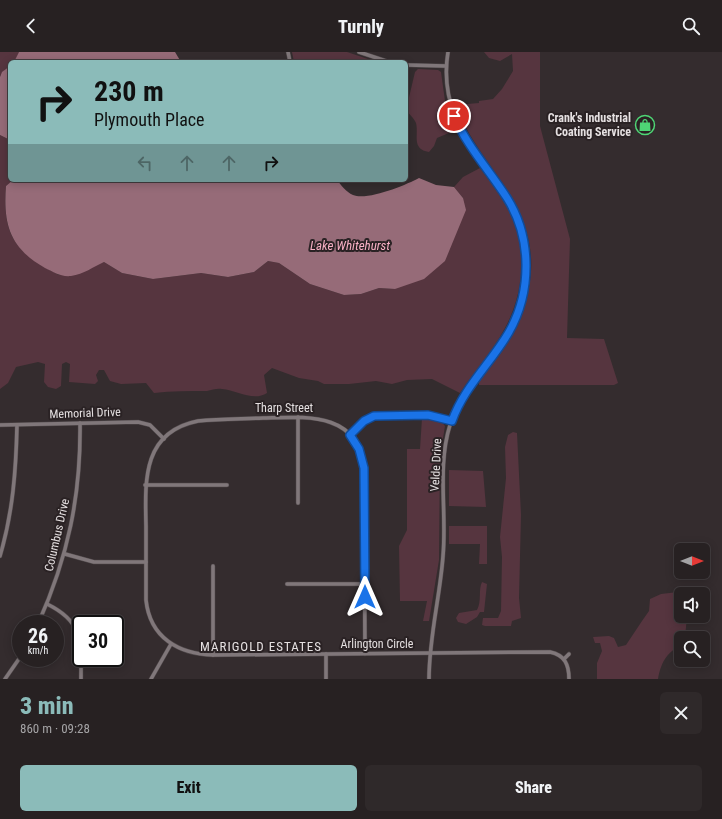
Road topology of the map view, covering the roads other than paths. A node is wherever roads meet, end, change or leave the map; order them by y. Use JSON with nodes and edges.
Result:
{"nodes":[{"id":1,"x":359,"y":52,"type":"edge"},
{"id":2,"x":448,"y":52,"type":"edge"},
{"id":3,"x":383,"y":60,"type":"edge"},
{"id":4,"x":408,"y":65,"type":"edge"},
{"id":5,"x":446,"y":66,"type":"junction"},
{"id":6,"x":298,"y":417,"type":"junction"},
{"id":7,"x":452,"y":421,"type":"junction"},
{"id":8,"x":80,"y":423,"type":"junction"},
{"id":9,"x":0,"y":425,"type":"edge"},
{"id":10,"x":17,"y":425,"type":"junction"},
{"id":11,"x":350,"y":435,"type":"junction"},
{"id":12,"x":164,"y":439,"type":"junction"},
{"id":13,"x":146,"y":485,"type":"junction"},
{"id":14,"x":227,"y":485,"type":"dead end"},
{"id":15,"x":298,"y":503,"type":"dead end"},
{"id":16,"x":65,"y":554,"type":"junction"},
{"id":17,"x":0,"y":556,"type":"edge"},
{"id":18,"x":146,"y":562,"type":"junction"},
{"id":19,"x":213,"y":566,"type":"dead end"},
{"id":20,"x":287,"y":584,"type":"dead end"},
{"id":21,"x":365,"y":584,"type":"junction"},
{"id":22,"x":47,"y":604,"type":"junction"},
{"id":23,"x":42,"y":615,"type":"edge"},
{"id":24,"x":171,"y":644,"type":"junction"},
{"id":25,"x":430,"y":653,"type":"junction"},
{"id":26,"x":326,"y":654,"type":"junction"},
{"id":27,"x":365,"y":654,"type":"junction"},
{"id":28,"x":569,"y":654,"type":"dead end"},
{"id":29,"x":214,"y":655,"type":"junction"},
{"id":30,"x":564,"y":659,"type":"junction"},
{"id":31,"x":13,"y":667,"type":"edge"},
{"id":32,"x":5,"y":679,"type":"edge"},
{"id":33,"x":81,"y":679,"type":"edge"},
{"id":34,"x":151,"y":679,"type":"edge"},
{"id":35,"x":326,"y":679,"type":"edge"},
{"id":36,"x":429,"y":679,"type":"edge"},
{"id":37,"x":570,"y":679,"type":"edge"}],
"edges":[{"from":1,"to":3,"type":"street"},
{"from":2,"to":5,"type":"street","name":"Velde Drive"},
{"from":4,"to":5,"type":"street"},
{"from":5,"to":7,"type":"street","name":"Velde Drive"},
{"from":6,"to":11,"type":"street","name":"Tharp Street"},
{"from":6,"to":12,"type":"street","name":"Tharp Street"},
{"from":6,"to":15,"type":"street"},
{"from":7,"to":11,"type":"street"},
{"from":7,"to":25,"type":"street","name":"Velde Drive"},
{"from":8,"to":10,"type":"street","name":"Memorial Drive"},
{"from":8,"to":12,"type":"street","name":"Memorial Drive"},
{"from":8,"to":16,"type":"street","name":"Columbus Drive"},
{"from":9,"to":10,"type":"street","name":"Memorial Drive"},
{"from":10,"to":17,"type":"street"},
{"from":11,"to":21,"type":"street","name":"Tharp Street"},
{"from":12,"to":13,"type":"street","name":"Arlington Circle"},
{"from":13,"to":14,"type":"street"},
{"from":13,"to":18,"type":"street","name":"Arlington Circle"},
{"from":16,"to":18,"type":"street"},
{"from":16,"to":22,"type":"street","name":"Columbus Drive"},
{"from":18,"to":24,"type":"street","name":"Arlington Circle"},
{"from":19,"to":29,"type":"street"},
{"from":20,"to":21,"type":"street"},
{"from":21,"to":27,"type":"street","name":"Tharp Street"},
{"from":22,"to":23,"type":"street","name":"Columbus Drive"},
{"from":22,"to":33,"type":"street"},
{"from":24,"to":29,"type":"street","name":"Arlington Circle"},
{"from":24,"to":34,"type":"street"},
{"from":25,"to":27,"type":"street","name":"Arlington Circle"},
{"from":25,"to":30,"type":"street","name":"Arlington Circle"},
{"from":25,"to":36,"type":"street","name":"Velde Drive"},
{"from":26,"to":27,"type":"street","name":"Arlington Circle"},
{"from":26,"to":29,"type":"street","name":"Arlington Circle"},
{"from":26,"to":35,"type":"street"},
{"from":28,"to":30,"type":"street"},
{"from":30,"to":37,"type":"street"},
{"from":31,"to":32,"type":"street"}]}
